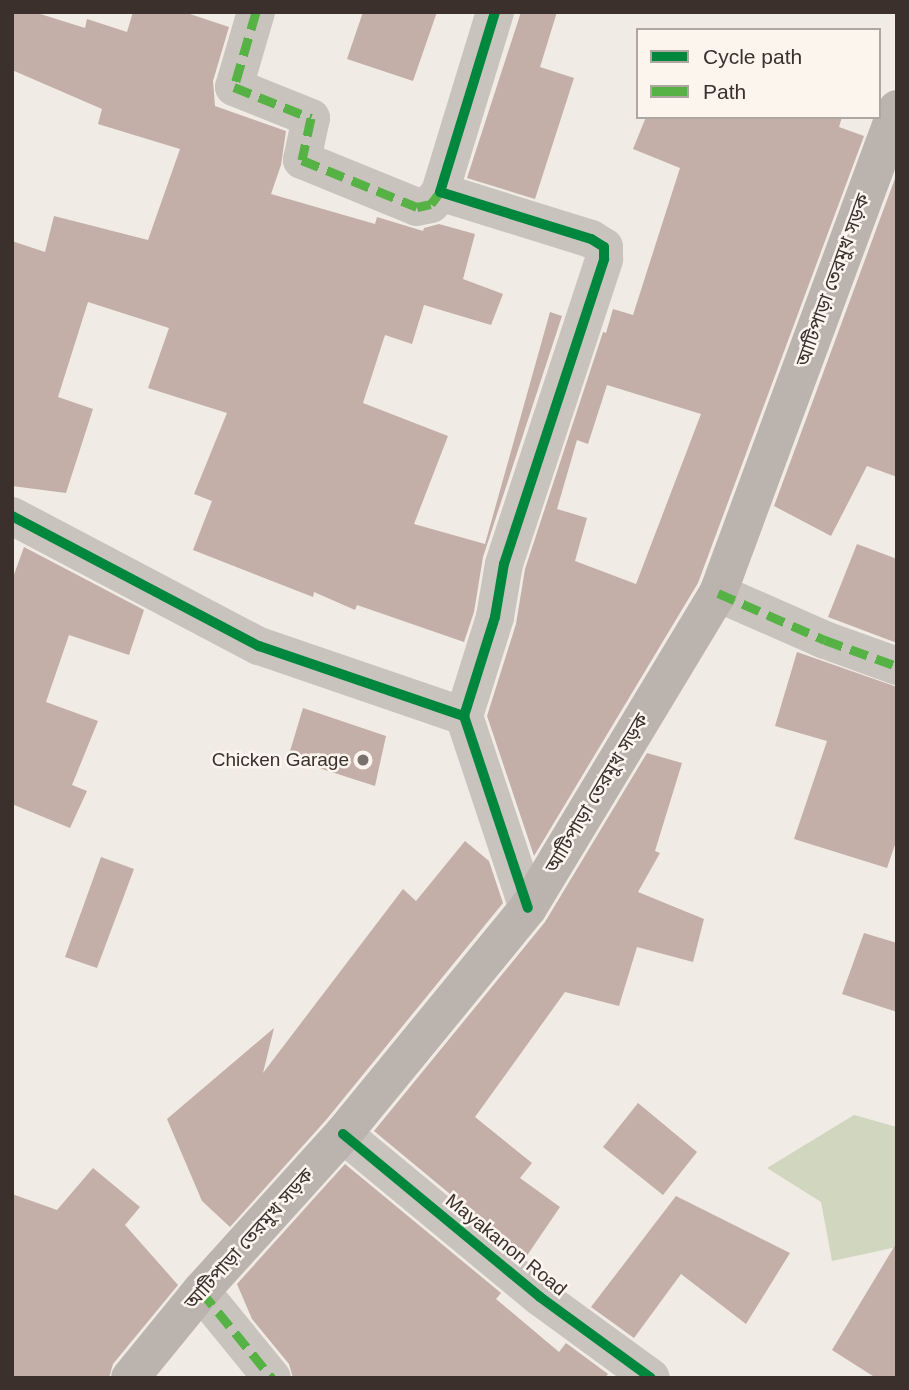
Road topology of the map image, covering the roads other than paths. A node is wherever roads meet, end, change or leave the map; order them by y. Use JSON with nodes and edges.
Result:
{"nodes":[{"id":1,"x":256,"y":12,"type":"edge"},
{"id":2,"x":495,"y":12,"type":"edge"},
{"id":3,"x":897,"y":109,"type":"edge"},
{"id":4,"x":440,"y":192,"type":"junction"},
{"id":5,"x":12,"y":516,"type":"edge"},
{"id":6,"x":718,"y":593,"type":"junction"},
{"id":7,"x":897,"y":666,"type":"edge"},
{"id":8,"x":464,"y":716,"type":"junction"},
{"id":9,"x":527,"y":908,"type":"junction"},
{"id":10,"x":343,"y":1134,"type":"junction"},
{"id":11,"x":201,"y":1291,"type":"junction"},
{"id":12,"x":130,"y":1378,"type":"edge"},
{"id":13,"x":272,"y":1378,"type":"edge"},
{"id":14,"x":651,"y":1378,"type":"edge"}],
"edges":[{"from":1,"to":4,"type":"street"},
{"from":2,"to":4,"type":"street"},
{"from":3,"to":6,"type":"main road","name":"আটিপাড়া তেরমুখ সড়ক"},
{"from":4,"to":8,"type":"street"},
{"from":5,"to":8,"type":"street"},
{"from":6,"to":7,"type":"street"},
{"from":6,"to":9,"type":"main road","name":"আটিপাড়া তেরমুখ সড়ক"},
{"from":8,"to":9,"type":"street"},
{"from":9,"to":10,"type":"main road","name":"আটিপাড়া তেরমুখ সড়ক"},
{"from":10,"to":11,"type":"main road","name":"আটিপাড়া তেরমুখ সড়ক"},
{"from":10,"to":14,"type":"street","name":"Mayakanon Road"},
{"from":11,"to":12,"type":"main road","name":"আটিপাড়া তেরমুখ সড়ক"},
{"from":11,"to":13,"type":"street"}]}
